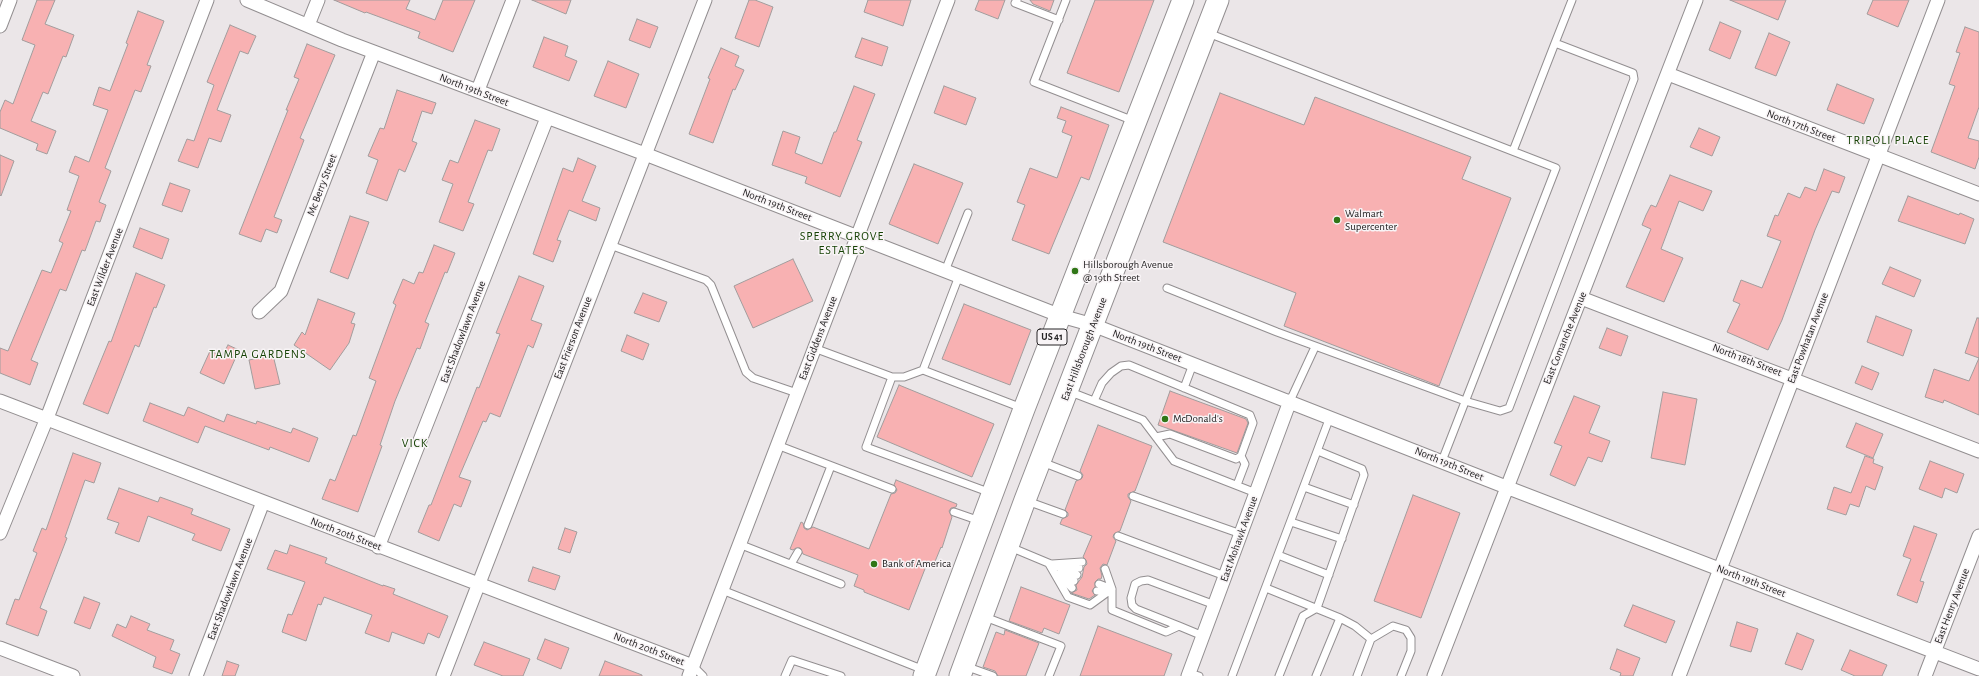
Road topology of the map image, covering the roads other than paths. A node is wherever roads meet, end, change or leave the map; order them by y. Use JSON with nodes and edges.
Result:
{"nodes":[{"id":1,"x":10,"y":0,"type":"edge"},
{"id":2,"x":207,"y":0,"type":"edge"},
{"id":3,"x":247,"y":0,"type":"edge"},
{"id":4,"x":318,"y":0,"type":"edge"},
{"id":5,"x":513,"y":0,"type":"edge"},
{"id":6,"x":705,"y":0,"type":"edge"},
{"id":7,"x":948,"y":0,"type":"edge"},
{"id":8,"x":1017,"y":0,"type":"edge"},
{"id":9,"x":1066,"y":0,"type":"edge"},
{"id":10,"x":1183,"y":0,"type":"edge"},
{"id":11,"x":1218,"y":0,"type":"edge"},
{"id":12,"x":1572,"y":0,"type":"edge"},
{"id":13,"x":1696,"y":0,"type":"edge"},
{"id":14,"x":1938,"y":0,"type":"edge"},
{"id":15,"x":1059,"y":20,"type":"junction"},
{"id":16,"x":308,"y":25,"type":"junction"},
{"id":17,"x":0,"y":26,"type":"edge"},
{"id":18,"x":1206,"y":32,"type":"junction"},
{"id":19,"x":1555,"y":43,"type":"junction"},
{"id":20,"x":374,"y":52,"type":"junction"},
{"id":21,"x":1668,"y":74,"type":"junction"},
{"id":22,"x":478,"y":90,"type":"junction"},
{"id":23,"x":547,"y":118,"type":"junction"},
{"id":24,"x":1136,"y":121,"type":"junction"},
{"id":25,"x":1513,"y":152,"type":"junction"},
{"id":26,"x":645,"y":154,"type":"junction"},
{"id":27,"x":1878,"y":156,"type":"junction"},
{"id":28,"x":1979,"y":194,"type":"edge"},
{"id":29,"x":968,"y":213,"type":"dead end"},
{"id":30,"x":857,"y":236,"type":"junction"},
{"id":31,"x":610,"y":244,"type":"junction"},
{"id":32,"x":945,"y":271,"type":"junction"},
{"id":33,"x":959,"y":276,"type":"junction"},
{"id":34,"x":1167,"y":288,"type":"dead end"},
{"id":35,"x":1581,"y":298,"type":"junction"},
{"id":36,"x":259,"y":312,"type":"dead end"},
{"id":37,"x":1061,"y":316,"type":"junction"},
{"id":38,"x":1093,"y":325,"type":"junction"},
{"id":39,"x":1315,"y":347,"type":"junction"},
{"id":40,"x":814,"y":348,"type":"junction"},
{"id":41,"x":1193,"y":364,"type":"junction"},
{"id":42,"x":923,"y":370,"type":"junction"},
{"id":43,"x":892,"y":377,"type":"junction"},
{"id":44,"x":1793,"y":378,"type":"junction"},
{"id":45,"x":1184,"y":388,"type":"junction"},
{"id":46,"x":1067,"y":391,"type":"junction"},
{"id":47,"x":797,"y":393,"type":"junction"},
{"id":48,"x":0,"y":401,"type":"edge"},
{"id":49,"x":1094,"y":401,"type":"junction"},
{"id":50,"x":1290,"y":401,"type":"junction"},
{"id":51,"x":1465,"y":401,"type":"junction"},
{"id":52,"x":1024,"y":409,"type":"junction"},
{"id":53,"x":1330,"y":417,"type":"junction"},
{"id":54,"x":46,"y":418,"type":"junction"},
{"id":55,"x":1156,"y":437,"type":"junction"},
{"id":56,"x":777,"y":445,"type":"junction"},
{"id":57,"x":1318,"y":451,"type":"junction"},
{"id":58,"x":1979,"y":451,"type":"edge"},
{"id":59,"x":1241,"y":456,"type":"junction"},
{"id":60,"x":1442,"y":461,"type":"junction"},
{"id":61,"x":1040,"y":462,"type":"junction"},
{"id":62,"x":831,"y":466,"type":"junction"},
{"id":63,"x":1078,"y":476,"type":"dead end"},
{"id":64,"x":1237,"y":485,"type":"junction"},
{"id":65,"x":1304,"y":487,"type":"junction"},
{"id":66,"x":1506,"y":487,"type":"junction"},
{"id":67,"x":892,"y":489,"type":"dead end"},
{"id":68,"x":993,"y":493,"type":"junction"},
{"id":69,"x":1256,"y":493,"type":"junction"},
{"id":70,"x":1133,"y":496,"type":"dead end"},
{"id":71,"x":1024,"y":500,"type":"junction"},
{"id":72,"x":263,"y":502,"type":"junction"},
{"id":73,"x":1354,"y":505,"type":"junction"},
{"id":74,"x":954,"y":512,"type":"dead end"},
{"id":75,"x":1063,"y":514,"type":"dead end"},
{"id":76,"x":982,"y":522,"type":"junction"},
{"id":77,"x":1291,"y":522,"type":"junction"},
{"id":78,"x":808,"y":525,"type":"dead end"},
{"id":79,"x":0,"y":533,"type":"edge"},
{"id":80,"x":1241,"y":534,"type":"junction"},
{"id":81,"x":1118,"y":536,"type":"dead end"},
{"id":82,"x":1979,"y":536,"type":"edge"},
{"id":83,"x":1342,"y":540,"type":"junction"},
{"id":84,"x":739,"y":544,"type":"junction"},
{"id":85,"x":378,"y":546,"type":"junction"},
{"id":86,"x":1008,"y":546,"type":"junction"},
{"id":87,"x":798,"y":552,"type":"dead end"},
{"id":88,"x":1278,"y":555,"type":"junction"},
{"id":89,"x":791,"y":564,"type":"junction"},
{"id":90,"x":1049,"y":564,"type":"junction"},
{"id":91,"x":1720,"y":569,"type":"junction"},
{"id":92,"x":1105,"y":570,"type":"dead end"},
{"id":93,"x":1329,"y":575,"type":"junction"},
{"id":94,"x":1225,"y":576,"type":"junction"},
{"id":95,"x":842,"y":584,"type":"dead end"},
{"id":96,"x":478,"y":585,"type":"junction"},
{"id":97,"x":1266,"y":588,"type":"junction"},
{"id":98,"x":1112,"y":589,"type":"junction"},
{"id":99,"x":722,"y":590,"type":"junction"},
{"id":100,"x":1215,"y":605,"type":"junction"},
{"id":101,"x":1317,"y":608,"type":"junction"},
{"id":102,"x":982,"y":616,"type":"junction"},
{"id":103,"x":1340,"y":618,"type":"junction"},
{"id":104,"x":1179,"y":626,"type":"junction"},
{"id":105,"x":1203,"y":636,"type":"junction"},
{"id":106,"x":1371,"y":639,"type":"junction"},
{"id":107,"x":0,"y":648,"type":"edge"},
{"id":108,"x":1935,"y":651,"type":"junction"},
{"id":109,"x":1979,"y":669,"type":"edge"},
{"id":110,"x":691,"y":671,"type":"edge"},
{"id":111,"x":962,"y":671,"type":"edge"},
{"id":112,"x":925,"y":673,"type":"edge"},
{"id":113,"x":1192,"y":675,"type":"edge"},
{"id":114,"x":73,"y":676,"type":"edge"},
{"id":115,"x":196,"y":676,"type":"edge"},
{"id":116,"x":443,"y":676,"type":"edge"},
{"id":117,"x":703,"y":676,"type":"edge"},
{"id":118,"x":785,"y":676,"type":"edge"},
{"id":119,"x":841,"y":676,"type":"edge"},
{"id":120,"x":993,"y":676,"type":"edge"},
{"id":121,"x":1049,"y":676,"type":"edge"},
{"id":122,"x":1232,"y":676,"type":"edge"},
{"id":123,"x":1279,"y":676,"type":"edge"},
{"id":124,"x":1316,"y":676,"type":"edge"},
{"id":125,"x":1357,"y":676,"type":"edge"},
{"id":126,"x":1401,"y":676,"type":"edge"},
{"id":127,"x":1434,"y":676,"type":"edge"},
{"id":128,"x":1679,"y":676,"type":"edge"},
{"id":129,"x":1925,"y":676,"type":"edge"}],
"edges":[{"from":1,"to":17,"type":"street"},
{"from":2,"to":54,"type":"street","name":"East Wilder Avenue"},
{"from":3,"to":16,"type":"street","name":"North 19th Street"},
{"from":4,"to":16,"type":"street"},
{"from":5,"to":22,"type":"street"},
{"from":6,"to":26,"type":"street","name":"East Frierson Avenue"},
{"from":7,"to":30,"type":"street","name":"East Giddens Avenue"},
{"from":8,"to":15,"type":"lane"},
{"from":9,"to":15,"type":"lane"},
{"from":10,"to":24,"type":"main road","number":"US 41"},
{"from":11,"to":18,"type":"main road","name":"East Hillsborough Avenue"},
{"from":12,"to":19,"type":"lane"},
{"from":13,"to":21,"type":"street","name":"East Comanche Avenue"},
{"from":14,"to":27,"type":"street","name":"East Powhatan Avenue"},
{"from":15,"to":24,"type":"lane"},
{"from":16,"to":20,"type":"street","name":"North 19th Street"},
{"from":18,"to":25,"type":"lane"},
{"from":18,"to":38,"type":"main road","name":"East Hillsborough Avenue"},
{"from":19,"to":25,"type":"lane"},
{"from":19,"to":51,"type":"lane"},
{"from":20,"to":22,"type":"street","name":"North 19th Street"},
{"from":20,"to":36,"type":"street","name":"Mc Berry Street"},
{"from":21,"to":27,"type":"street","name":"North 17th Street"},
{"from":21,"to":35,"type":"street","name":"East Comanche Avenue"},
{"from":22,"to":23,"type":"street","name":"North 19th Street"},
{"from":23,"to":26,"type":"street","name":"North 19th Street"},
{"from":23,"to":85,"type":"street","name":"East Shadowlawn Avenue"},
{"from":24,"to":37,"type":"main road","number":"US 41"},
{"from":25,"to":51,"type":"lane"},
{"from":26,"to":30,"type":"street","name":"North 19th Street"},
{"from":26,"to":31,"type":"street","name":"East Frierson Avenue"},
{"from":27,"to":28,"type":"street","name":"North 17th Street"},
{"from":27,"to":44,"type":"street","name":"East Powhatan Avenue"},
{"from":29,"to":32,"type":"lane"},
{"from":30,"to":32,"type":"street","name":"North 19th Street"},
{"from":30,"to":40,"type":"street","name":"East Giddens Avenue"},
{"from":31,"to":47,"type":"lane"},
{"from":31,"to":96,"type":"street","name":"East Frierson Avenue"},
{"from":32,"to":33,"type":"street","name":"North 19th Street"},
{"from":33,"to":37,"type":"street","name":"North 19th Street"},
{"from":33,"to":42,"type":"lane"},
{"from":34,"to":39,"type":"lane"},
{"from":35,"to":44,"type":"street","name":"North 18th Street"},
{"from":35,"to":66,"type":"street","name":"East Comanche Avenue"},
{"from":37,"to":38,"type":"street","name":"North 19th Street"},
{"from":37,"to":52,"type":"main road","number":"US 41"},
{"from":38,"to":41,"type":"street","name":"North 19th Street"},
{"from":38,"to":46,"type":"main road","name":"East Hillsborough Avenue"},
{"from":39,"to":50,"type":"lane"},
{"from":39,"to":51,"type":"lane"},
{"from":40,"to":43,"type":"lane"},
{"from":40,"to":47,"type":"street","name":"East Giddens Avenue"},
{"from":41,"to":45,"type":"lane"},
{"from":41,"to":50,"type":"street","name":"North 19th Street"},
{"from":42,"to":43,"type":"lane"},
{"from":42,"to":52,"type":"lane"},
{"from":43,"to":68,"type":"lane"},
{"from":44,"to":58,"type":"street","name":"North 18th Street"},
{"from":44,"to":91,"type":"street","name":"East Powhatan Avenue"},
{"from":45,"to":49,"type":"lane"},
{"from":45,"to":59,"type":"lane"},
{"from":46,"to":49,"type":"lane"},
{"from":46,"to":61,"type":"main road","name":"East Hillsborough Avenue"},
{"from":47,"to":56,"type":"street","name":"East Giddens Avenue"},
{"from":48,"to":54,"type":"street","name":"North 20th Street"},
{"from":49,"to":55,"type":"lane"},
{"from":50,"to":53,"type":"street","name":"North 19th Street"},
{"from":50,"to":69,"type":"street","name":"East Mohawk Avenue"},
{"from":51,"to":60,"type":"lane"},
{"from":52,"to":68,"type":"main road","number":"US 41"},
{"from":53,"to":57,"type":"lane"},
{"from":53,"to":60,"type":"street","name":"North 19th Street"},
{"from":54,"to":72,"type":"street","name":"North 20th Street"},
{"from":54,"to":79,"type":"street","name":"East Wilder Avenue"},
{"from":55,"to":59,"type":"lane"},
{"from":55,"to":64,"type":"lane"},
{"from":56,"to":62,"type":"lane"},
{"from":56,"to":84,"type":"street","name":"East Giddens Avenue"},
{"from":57,"to":65,"type":"lane"},
{"from":57,"to":73,"type":"lane"},
{"from":59,"to":64,"type":"lane"},
{"from":60,"to":66,"type":"street","name":"North 19th Street"},
{"from":61,"to":63,"type":"lane"},
{"from":61,"to":71,"type":"main road","name":"East Hillsborough Avenue"},
{"from":62,"to":67,"type":"lane"},
{"from":62,"to":78,"type":"lane"},
{"from":64,"to":69,"type":"lane"},
{"from":65,"to":73,"type":"lane"},
{"from":65,"to":77,"type":"lane"},
{"from":66,"to":91,"type":"street","name":"North 19th Street"},
{"from":66,"to":127,"type":"street","name":"East Comanche Avenue"},
{"from":68,"to":76,"type":"main road","number":"US 41"},
{"from":69,"to":80,"type":"street","name":"East Mohawk Avenue"},
{"from":70,"to":80,"type":"lane"},
{"from":71,"to":75,"type":"lane"},
{"from":71,"to":86,"type":"main road","name":"East Hillsborough Avenue"},
{"from":72,"to":85,"type":"street","name":"North 20th Street"},
{"from":72,"to":115,"type":"street","name":"East Shadowlawn Avenue"},
{"from":73,"to":83,"type":"lane"},
{"from":74,"to":76,"type":"lane"},
{"from":76,"to":112,"type":"main road","number":"US 41"},
{"from":77,"to":83,"type":"lane"},
{"from":77,"to":88,"type":"lane"},
{"from":80,"to":94,"type":"street","name":"East Mohawk Avenue"},
{"from":81,"to":94,"type":"lane"},
{"from":82,"to":108,"type":"street","name":"East Henry Avenue"},
{"from":83,"to":93,"type":"lane"},
{"from":84,"to":89,"type":"lane"},
{"from":84,"to":99,"type":"street","name":"East Giddens Avenue"},
{"from":85,"to":96,"type":"street","name":"North 20th Street"},
{"from":86,"to":90,"type":"lane"},
{"from":86,"to":102,"type":"main road","name":"East Hillsborough Avenue"},
{"from":87,"to":89,"type":"lane"},
{"from":88,"to":93,"type":"lane"},
{"from":88,"to":97,"type":"lane"},
{"from":89,"to":95,"type":"lane"},
{"from":90,"to":90,"type":"lane"},
{"from":90,"to":98,"type":"lane"},
{"from":91,"to":108,"type":"street","name":"North 19th Street"},
{"from":91,"to":128,"type":"street","name":"East Powhatan Avenue"},
{"from":92,"to":98,"type":"lane"},
{"from":93,"to":101,"type":"lane"},
{"from":94,"to":100,"type":"street","name":"East Mohawk Avenue"},
{"from":96,"to":110,"type":"street","name":"North 20th Street"},
{"from":96,"to":116,"type":"street","name":"East Frierson Avenue"},
{"from":97,"to":101,"type":"lane"},
{"from":97,"to":122,"type":"lane"},
{"from":98,"to":98,"type":"lane"},
{"from":98,"to":104,"type":"lane"},
{"from":99,"to":110,"type":"street","name":"East Giddens Avenue"},
{"from":99,"to":112,"type":"lane"},
{"from":100,"to":104,"type":"lane"},
{"from":100,"to":105,"type":"street","name":"East Mohawk Avenue"},
{"from":101,"to":103,"type":"lane"},
{"from":101,"to":123,"type":"lane"},
{"from":102,"to":111,"type":"main road","name":"East Hillsborough Avenue"},
{"from":102,"to":121,"type":"lane"},
{"from":103,"to":106,"type":"lane"},
{"from":103,"to":124,"type":"lane"},
{"from":104,"to":105,"type":"lane"},
{"from":105,"to":113,"type":"street","name":"East Mohawk Avenue"},
{"from":106,"to":125,"type":"lane"},
{"from":106,"to":126,"type":"lane"},
{"from":107,"to":114,"type":"street"},
{"from":108,"to":109,"type":"street","name":"North 19th Street"},
{"from":108,"to":129,"type":"street","name":"East Henry Avenue"},
{"from":110,"to":117,"type":"lane"},
{"from":111,"to":120,"type":"lane"},
{"from":118,"to":119,"type":"lane"}]}
